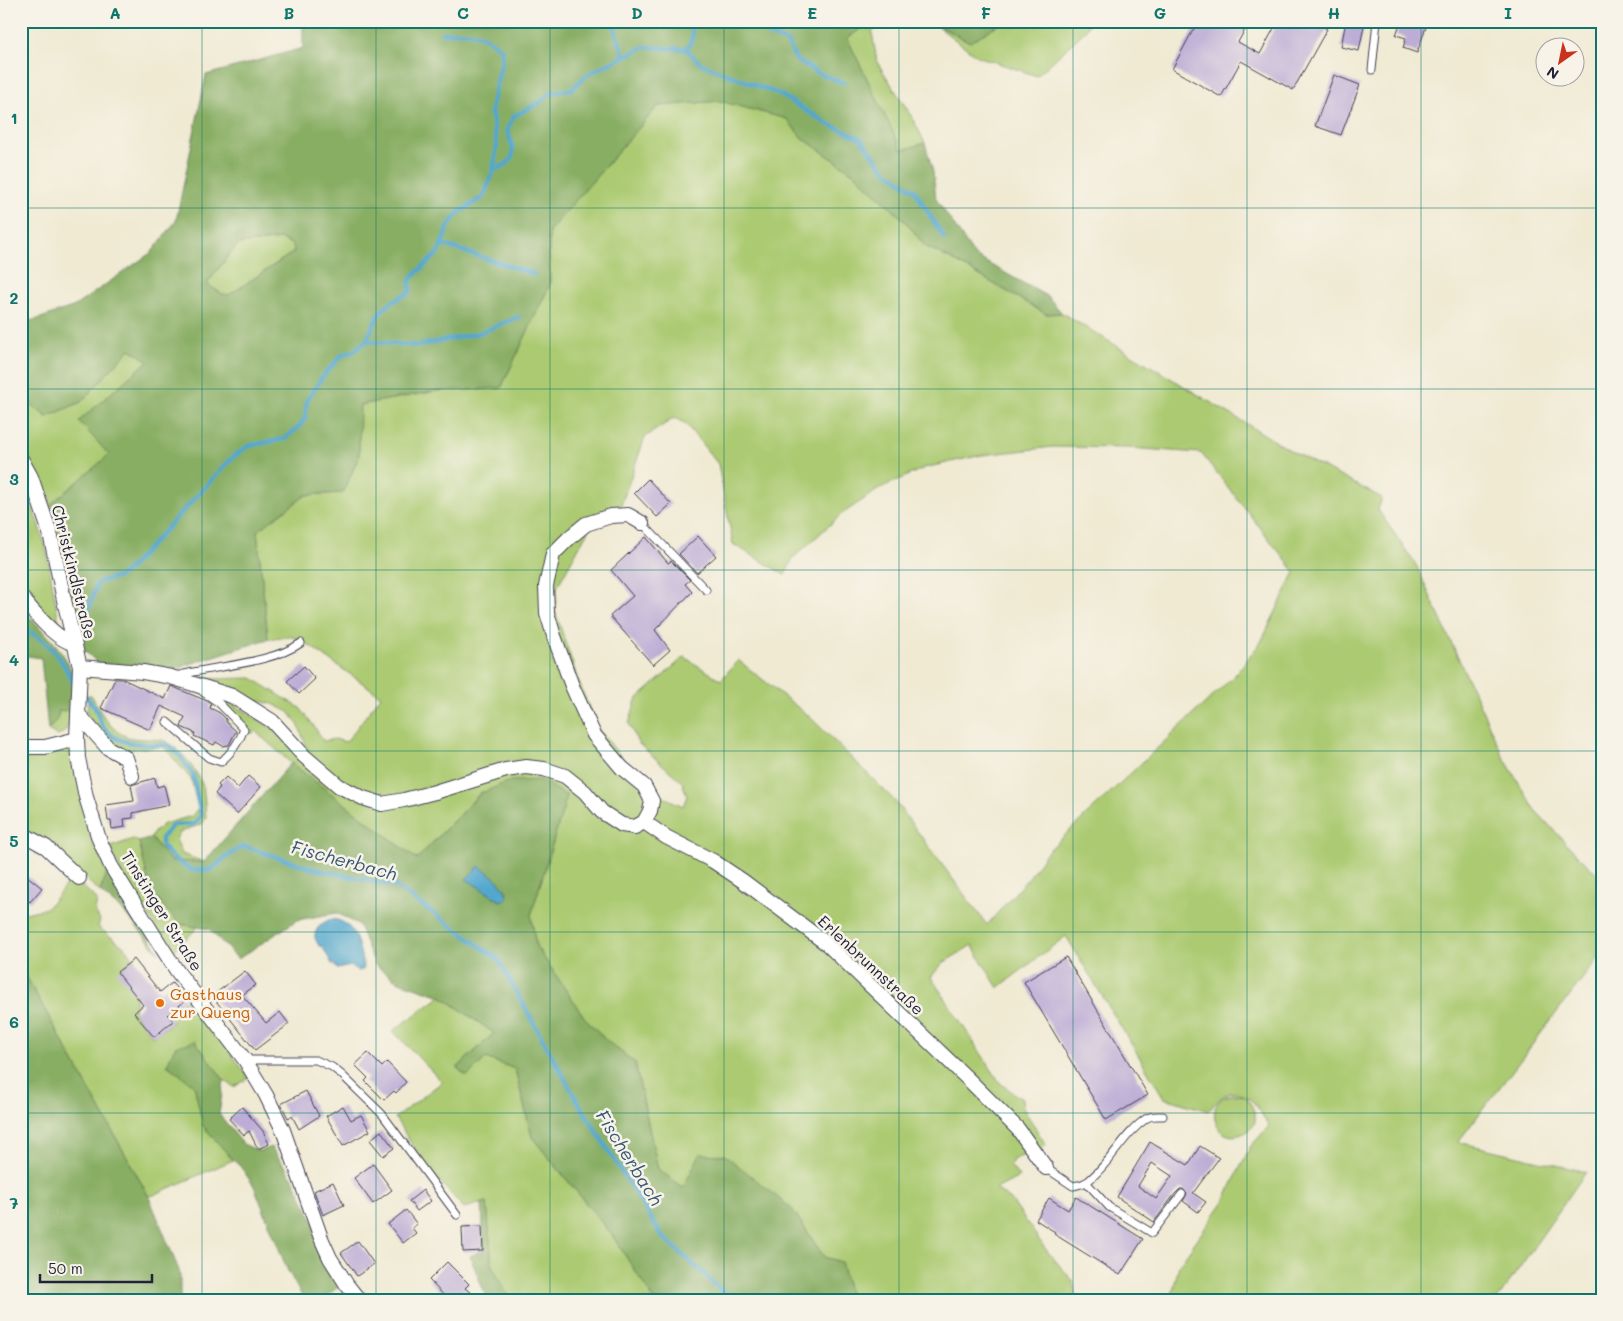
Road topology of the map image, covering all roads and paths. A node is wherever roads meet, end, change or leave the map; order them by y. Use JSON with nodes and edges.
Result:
{"nodes":[{"id":1,"x":1377,"y":21,"type":"edge"},
{"id":2,"x":1372,"y":70,"type":"dead end"},
{"id":3,"x":21,"y":459,"type":"edge"},
{"id":4,"x":642,"y":523,"type":"joint"},
{"id":5,"x":706,"y":590,"type":"dead end"},
{"id":6,"x":21,"y":597,"type":"edge"},
{"id":7,"x":73,"y":643,"type":"junction"},
{"id":8,"x":301,"y":643,"type":"dead end"},
{"id":9,"x":80,"y":673,"type":"junction"},
{"id":10,"x":171,"y":677,"type":"junction"},
{"id":11,"x":190,"y":683,"type":"junction"},
{"id":12,"x":78,"y":710,"type":"junction"},
{"id":13,"x":167,"y":722,"type":"dead end"},
{"id":14,"x":77,"y":739,"type":"junction"},
{"id":15,"x":21,"y":747,"type":"edge"},
{"id":16,"x":132,"y":776,"type":"dead end"},
{"id":17,"x":644,"y":822,"type":"junction"},
{"id":18,"x":21,"y":833,"type":"edge"},
{"id":19,"x":79,"y":878,"type":"dead end"},
{"id":20,"x":244,"y":1060,"type":"junction"},
{"id":21,"x":1163,"y":1116,"type":"dead end"},
{"id":22,"x":1046,"y":1168,"type":"joint"},
{"id":23,"x":1086,"y":1182,"type":"junction"},
{"id":24,"x":1182,"y":1194,"type":"dead end"},
{"id":25,"x":457,"y":1215,"type":"dead end"},
{"id":26,"x":359,"y":1300,"type":"edge"}],
"edges":[{"from":1,"to":2,"type":"lane"},
{"from":3,"to":7,"type":"street","name":"Christkindlstraße"},
{"from":4,"to":5,"type":"lane"},
{"from":4,"to":17,"type":"street"},
{"from":6,"to":7,"type":"street"},
{"from":7,"to":9,"type":"street","name":"Christkindlstraße"},
{"from":8,"to":10,"type":"lane"},
{"from":9,"to":10,"type":"street"},
{"from":9,"to":12,"type":"street","name":"Tinstinger Straße"},
{"from":10,"to":11,"type":"street"},
{"from":11,"to":13,"type":"lane"},
{"from":11,"to":17,"type":"street"},
{"from":12,"to":14,"type":"street","name":"Tinstinger Straße"},
{"from":12,"to":16,"type":"street"},
{"from":14,"to":15,"type":"street"},
{"from":14,"to":20,"type":"street","name":"Tinstinger Straße"},
{"from":17,"to":22,"type":"street","name":"Erlenbrunnstraße"},
{"from":18,"to":19,"type":"street"},
{"from":20,"to":25,"type":"lane"},
{"from":20,"to":26,"type":"street","name":"Tinstinger Straße"},
{"from":21,"to":23,"type":"lane"},
{"from":22,"to":23,"type":"lane"},
{"from":23,"to":24,"type":"lane"}]}
